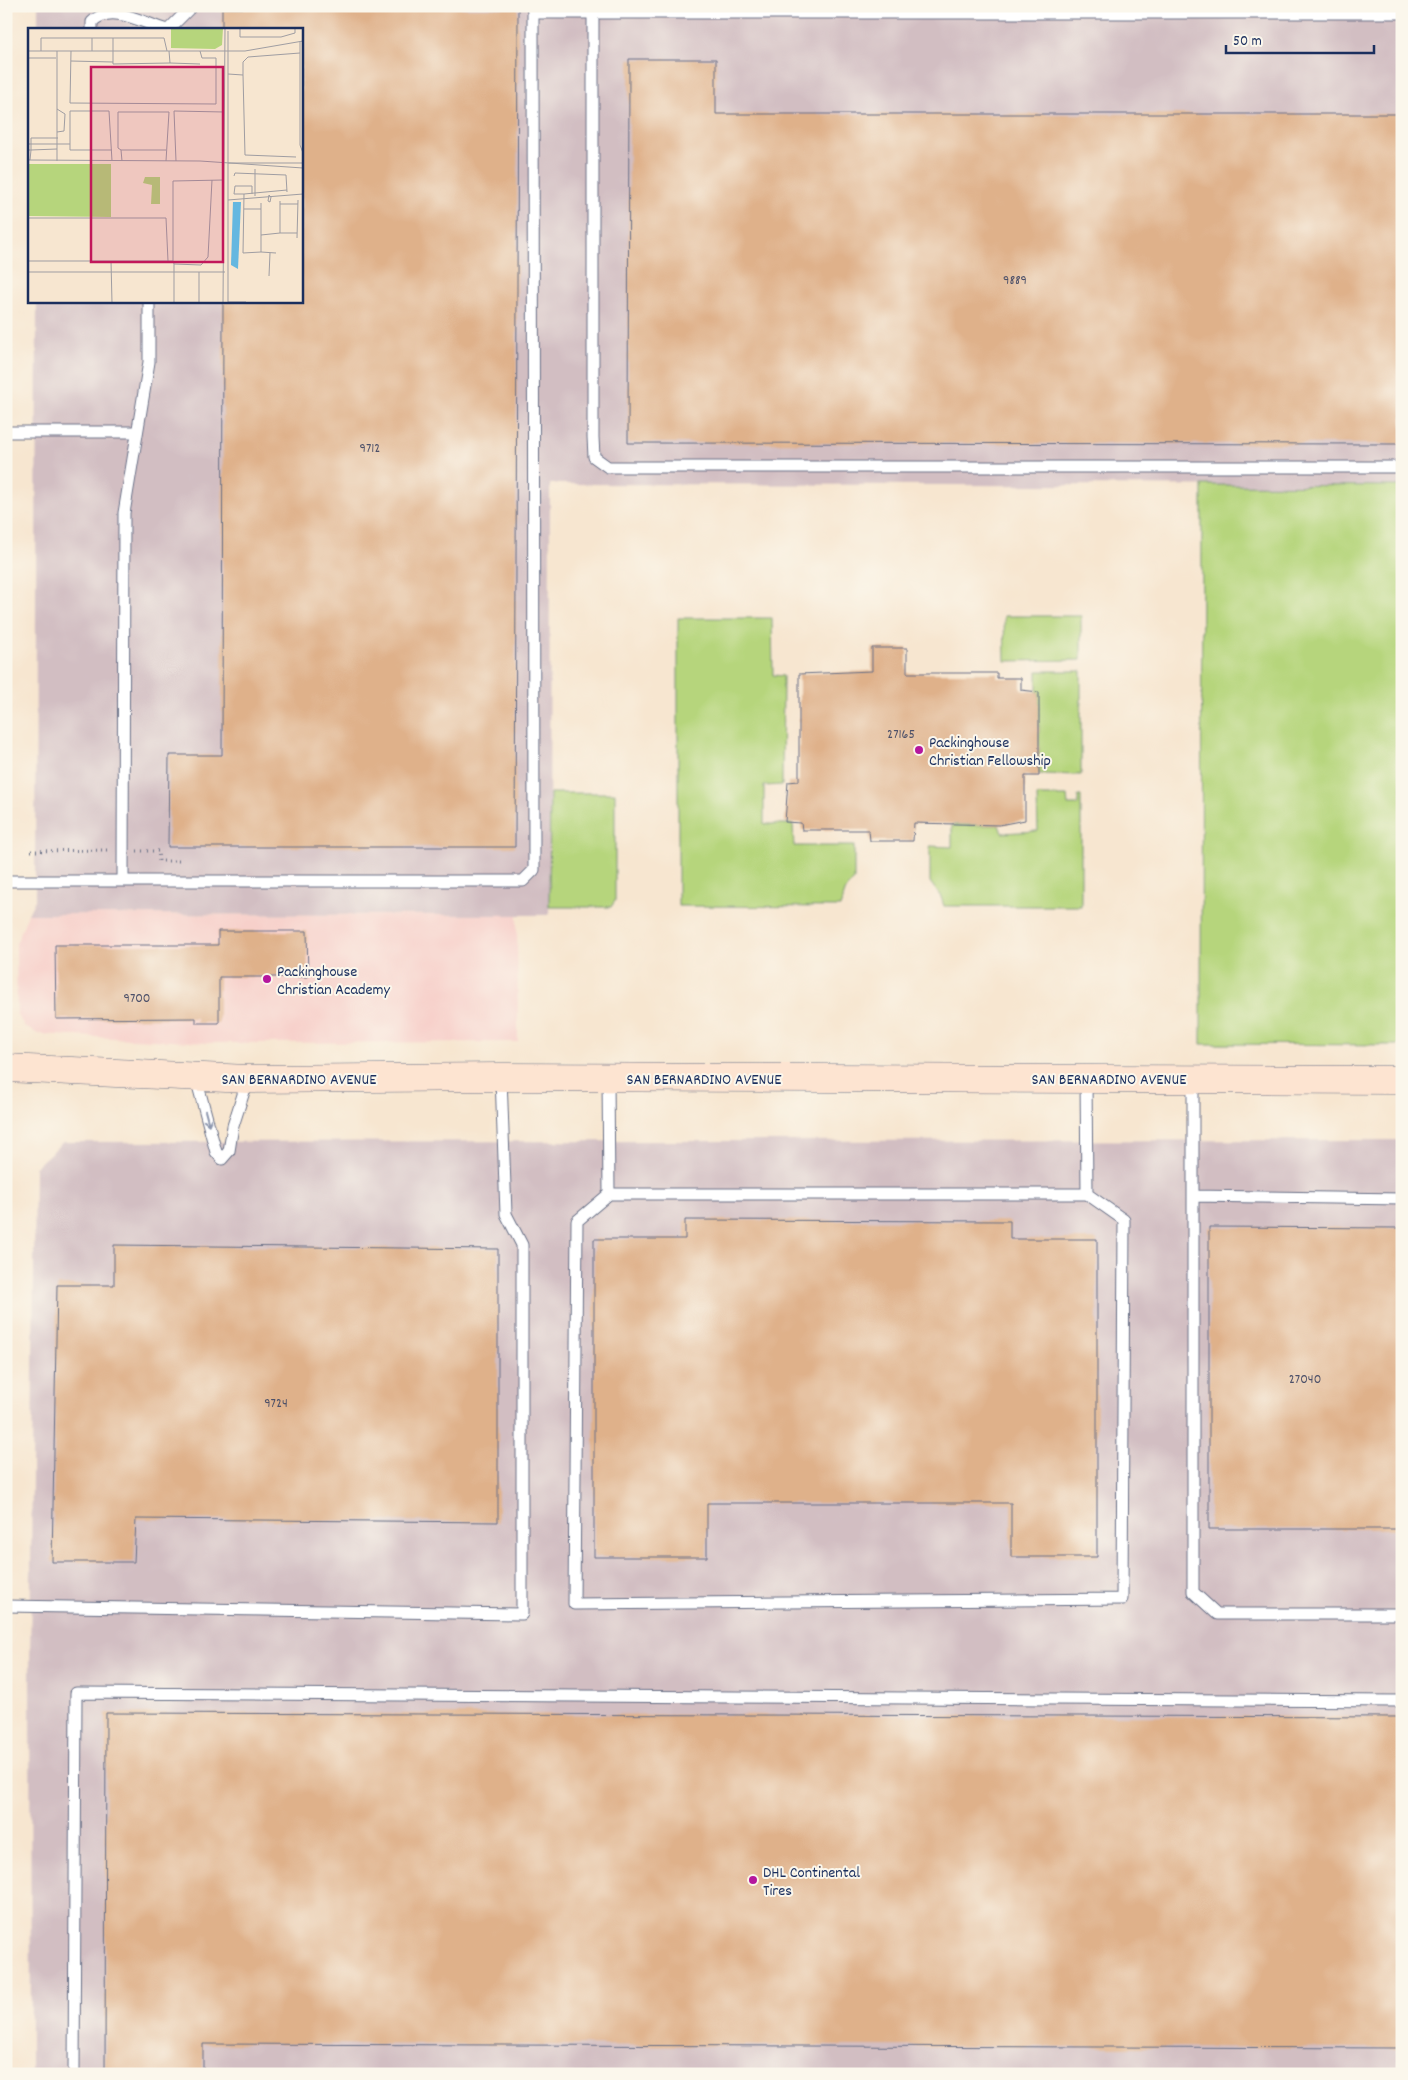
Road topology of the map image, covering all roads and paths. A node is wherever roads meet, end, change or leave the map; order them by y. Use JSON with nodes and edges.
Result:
{"nodes":[{"id":1,"x":192,"y":6,"type":"edge"},
{"id":2,"x":533,"y":10,"type":"edge"},
{"id":3,"x":1193,"y":10,"type":"edge"},
{"id":4,"x":593,"y":13,"type":"junction"},
{"id":5,"x":1402,"y":13,"type":"edge"},
{"id":6,"x":92,"y":28,"type":"edge"},
{"id":7,"x":161,"y":28,"type":"edge"},
{"id":8,"x":171,"y":28,"type":"edge"},
{"id":9,"x":149,"y":302,"type":"edge"},
{"id":10,"x":6,"y":432,"type":"edge"},
{"id":11,"x":138,"y":432,"type":"junction"},
{"id":12,"x":1402,"y":467,"type":"edge"},
{"id":13,"x":6,"y":881,"type":"edge"},
{"id":14,"x":123,"y":881,"type":"junction"},
{"id":15,"x":6,"y":1068,"type":"edge"},
{"id":16,"x":196,"y":1076,"type":"junction"},
{"id":17,"x":501,"y":1077,"type":"junction"},
{"id":18,"x":608,"y":1078,"type":"junction"},
{"id":19,"x":1193,"y":1078,"type":"junction"},
{"id":20,"x":248,"y":1079,"type":"junction"},
{"id":21,"x":1086,"y":1079,"type":"junction"},
{"id":22,"x":1402,"y":1080,"type":"edge"},
{"id":23,"x":609,"y":1194,"type":"junction"},
{"id":24,"x":1087,"y":1194,"type":"junction"},
{"id":25,"x":1193,"y":1196,"type":"junction"},
{"id":26,"x":1402,"y":1199,"type":"edge"},
{"id":27,"x":6,"y":1606,"type":"edge"},
{"id":28,"x":1402,"y":1614,"type":"edge"},
{"id":29,"x":1402,"y":1702,"type":"edge"},
{"id":30,"x":74,"y":2074,"type":"edge"}],
"edges":[{"from":1,"to":8,"type":"lane"},
{"from":2,"to":4,"type":"lane"},
{"from":2,"to":14,"type":"lane"},
{"from":3,"to":4,"type":"lane"},
{"from":3,"to":5,"type":"lane"},
{"from":4,"to":12,"type":"lane"},
{"from":6,"to":7,"type":"lane"},
{"from":9,"to":11,"type":"lane"},
{"from":10,"to":11,"type":"lane"},
{"from":11,"to":14,"type":"lane"},
{"from":13,"to":14,"type":"lane"},
{"from":15,"to":16,"type":"main road","name":"SAN BERNARDINO AVENUE"},
{"from":16,"to":20,"type":"main road","name":"SAN BERNARDINO AVENUE"},
{"from":16,"to":20,"type":"lane","one_way":true},
{"from":17,"to":18,"type":"main road","name":"SAN BERNARDINO AVENUE"},
{"from":17,"to":20,"type":"main road","name":"SAN BERNARDINO AVENUE"},
{"from":17,"to":27,"type":"lane"},
{"from":18,"to":21,"type":"main road","name":"SAN BERNARDINO AVENUE"},
{"from":18,"to":23,"type":"lane"},
{"from":19,"to":21,"type":"main road","name":"SAN BERNARDINO AVENUE"},
{"from":19,"to":22,"type":"main road","name":"SAN BERNARDINO AVENUE"},
{"from":19,"to":25,"type":"lane"},
{"from":21,"to":24,"type":"lane"},
{"from":23,"to":24,"type":"lane"},
{"from":23,"to":24,"type":"lane"},
{"from":25,"to":26,"type":"lane"},
{"from":25,"to":28,"type":"lane"},
{"from":29,"to":30,"type":"lane"}]}
